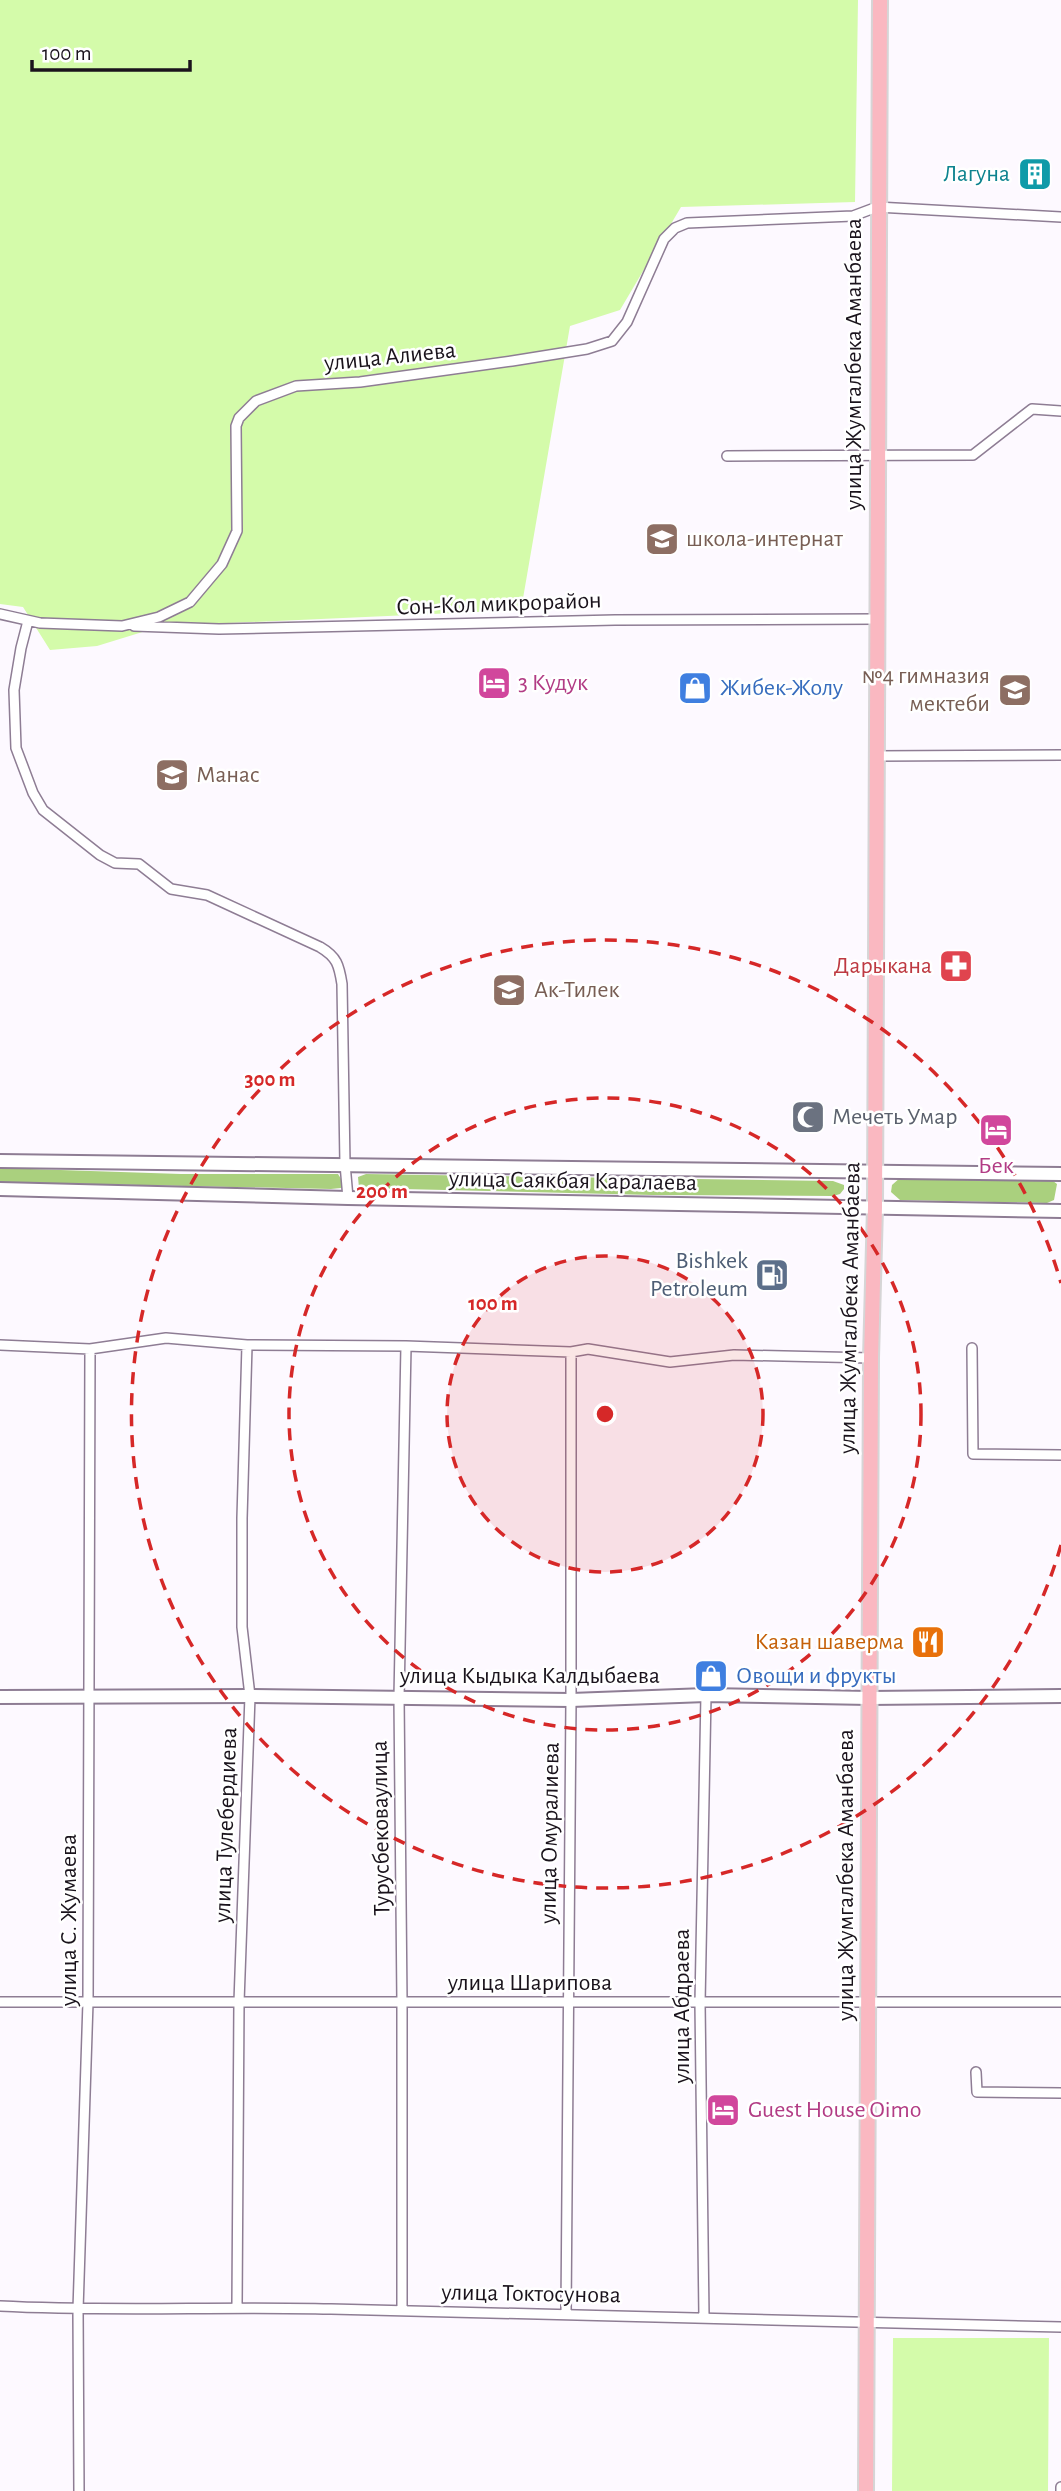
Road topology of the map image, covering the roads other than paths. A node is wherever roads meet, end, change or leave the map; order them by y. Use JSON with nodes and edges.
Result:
{"nodes":[{"id":1,"x":880,"y":0,"type":"edge"},
{"id":2,"x":877,"y":207,"type":"junction"},
{"id":3,"x":1061,"y":217,"type":"edge"},
{"id":4,"x":1061,"y":411,"type":"edge"},
{"id":5,"x":877,"y":454,"type":"junction"},
{"id":6,"x":727,"y":456,"type":"dead end"},
{"id":7,"x":0,"y":614,"type":"edge"},
{"id":8,"x":878,"y":619,"type":"junction"},
{"id":9,"x":28,"y":621,"type":"junction"},
{"id":10,"x":122,"y":626,"type":"junction"},
{"id":11,"x":1061,"y":755,"type":"edge"},
{"id":12,"x":877,"y":757,"type":"junction"},
{"id":13,"x":0,"y":1161,"type":"edge"},
{"id":14,"x":345,"y":1164,"type":"junction"},
{"id":15,"x":875,"y":1170,"type":"junction"},
{"id":16,"x":1061,"y":1174,"type":"edge"},
{"id":17,"x":0,"y":1189,"type":"edge"},
{"id":18,"x":348,"y":1198,"type":"junction"},
{"id":19,"x":875,"y":1207,"type":"junction"},
{"id":20,"x":1061,"y":1211,"type":"edge"},
{"id":21,"x":0,"y":1345,"type":"edge"},
{"id":22,"x":247,"y":1345,"type":"junction"},
{"id":23,"x":406,"y":1346,"type":"junction"},
{"id":24,"x":972,"y":1348,"type":"dead end"},
{"id":25,"x":90,"y":1349,"type":"junction"},
{"id":26,"x":571,"y":1352,"type":"junction"},
{"id":27,"x":872,"y":1358,"type":"junction"},
{"id":28,"x":1061,"y":1455,"type":"edge"},
{"id":29,"x":706,"y":1695,"type":"junction"},
{"id":30,"x":250,"y":1696,"type":"junction"},
{"id":31,"x":1061,"y":1696,"type":"edge"},
{"id":32,"x":89,"y":1697,"type":"junction"},
{"id":33,"x":0,"y":1698,"type":"edge"},
{"id":34,"x":399,"y":1698,"type":"junction"},
{"id":35,"x":869,"y":1698,"type":"junction"},
{"id":36,"x":571,"y":1700,"type":"junction"},
{"id":37,"x":568,"y":2001,"type":"junction"},
{"id":38,"x":0,"y":2002,"type":"edge"},
{"id":39,"x":88,"y":2002,"type":"junction"},
{"id":40,"x":239,"y":2002,"type":"junction"},
{"id":41,"x":402,"y":2002,"type":"junction"},
{"id":42,"x":868,"y":2002,"type":"junction"},
{"id":43,"x":1061,"y":2002,"type":"edge"},
{"id":44,"x":700,"y":2003,"type":"junction"},
{"id":45,"x":976,"y":2072,"type":"dead end"},
{"id":46,"x":1061,"y":2093,"type":"edge"},
{"id":47,"x":0,"y":2306,"type":"edge"},
{"id":48,"x":237,"y":2306,"type":"junction"},
{"id":49,"x":78,"y":2310,"type":"junction"},
{"id":50,"x":401,"y":2310,"type":"junction"},
{"id":51,"x":566,"y":2314,"type":"junction"},
{"id":52,"x":704,"y":2317,"type":"junction"},
{"id":53,"x":867,"y":2324,"type":"junction"},
{"id":54,"x":1061,"y":2327,"type":"edge"},
{"id":55,"x":79,"y":2491,"type":"edge"},
{"id":56,"x":866,"y":2491,"type":"edge"}],
"edges":[{"from":1,"to":2,"type":"main road","name":"улица Жумгалбека Аманбаева"},
{"from":2,"to":3,"type":"street"},
{"from":2,"to":5,"type":"main road","name":"улица Жумгалбека Аманбаева"},
{"from":2,"to":10,"type":"street","name":"улица Алиева"},
{"from":4,"to":5,"type":"street"},
{"from":5,"to":6,"type":"street"},
{"from":5,"to":8,"type":"main road","name":"улица Жумгалбека Аманбаева"},
{"from":7,"to":9,"type":"street","name":"улица Алиева"},
{"from":8,"to":10,"type":"street","name":"Сон-Кол микрорайон"},
{"from":8,"to":12,"type":"main road","name":"улица Жумгалбека Аманбаева"},
{"from":9,"to":10,"type":"street","name":"улица Алиева"},
{"from":9,"to":14,"type":"street"},
{"from":11,"to":12,"type":"street"},
{"from":12,"to":15,"type":"main road","name":"улица Жумгалбека Аманбаева"},
{"from":13,"to":14,"type":"street","name":"улица Саякбая Каралаева"},
{"from":14,"to":15,"type":"street","name":"улица Саякбая Каралаева"},
{"from":14,"to":18,"type":"street"},
{"from":15,"to":16,"type":"street","name":"улица Саякбая Каралаева"},
{"from":15,"to":19,"type":"main road","name":"улица Жумгалбека Аманбаева"},
{"from":17,"to":18,"type":"street","name":"улица Саякбая Каралаева"},
{"from":18,"to":19,"type":"street","name":"улица Саякбая Каралаева"},
{"from":19,"to":20,"type":"street","name":"улица Саякбая Каралаева"},
{"from":19,"to":27,"type":"main road","name":"улица Жумгалбека Аманбаева"},
{"from":21,"to":25,"type":"street"},
{"from":22,"to":23,"type":"street"},
{"from":22,"to":25,"type":"street"},
{"from":22,"to":30,"type":"street","name":"улица Тулебердиева"},
{"from":23,"to":26,"type":"street"},
{"from":23,"to":34,"type":"street","name":"Турусбековаулица"},
{"from":24,"to":28,"type":"street"},
{"from":25,"to":32,"type":"street","name":"улица С. Жумаева"},
{"from":26,"to":27,"type":"street"},
{"from":26,"to":36,"type":"street","name":"улица Омуралиева"},
{"from":27,"to":35,"type":"main road","name":"улица Жумгалбека Аманбаева"},
{"from":29,"to":35,"type":"street","name":"улица Кыдыка Калдыбаева"},
{"from":29,"to":36,"type":"street","name":"улица Кыдыка Калдыбаева"},
{"from":29,"to":44,"type":"street","name":"улица Абдраева"},
{"from":30,"to":32,"type":"street","name":"улица Кыдыка Калдыбаева"},
{"from":30,"to":34,"type":"street","name":"улица Кыдыка Калдыбаева"},
{"from":30,"to":40,"type":"street","name":"улица Тулебердиева"},
{"from":31,"to":35,"type":"street","name":"улица Кыдыка Калдыбаева"},
{"from":32,"to":33,"type":"street","name":"улица Кыдыка Калдыбаева"},
{"from":32,"to":39,"type":"street","name":"улица С. Жумаева"},
{"from":34,"to":36,"type":"street","name":"улица Кыдыка Калдыбаева"},
{"from":34,"to":41,"type":"street","name":"Турусбековаулица"},
{"from":35,"to":42,"type":"main road","name":"улица Жумгалбека Аманбаева"},
{"from":36,"to":37,"type":"street","name":"улица Омуралиева"},
{"from":37,"to":41,"type":"street","name":"улица Шарипова"},
{"from":37,"to":44,"type":"street","name":"улица Шарипова"},
{"from":37,"to":51,"type":"street","name":"улица Омуралиева"},
{"from":38,"to":39,"type":"street","name":"улица Шарипова"},
{"from":39,"to":40,"type":"street","name":"улица Шарипова"},
{"from":39,"to":49,"type":"street","name":"улица С. Жумаева"},
{"from":40,"to":41,"type":"street","name":"улица Шарипова"},
{"from":40,"to":48,"type":"street","name":"улица Тулебердиева"},
{"from":41,"to":50,"type":"street","name":"Турусбековаулица"},
{"from":42,"to":43,"type":"street","name":"улица Шарипова"},
{"from":42,"to":44,"type":"street","name":"улица Шарипова"},
{"from":42,"to":53,"type":"main road","name":"улица Жумгалбека Аманбаева"},
{"from":44,"to":52,"type":"street","name":"улица Абдраева"},
{"from":45,"to":46,"type":"street"},
{"from":47,"to":49,"type":"street","name":"улица Токтосунова"},
{"from":48,"to":49,"type":"street","name":"улица Токтосунова"},
{"from":48,"to":50,"type":"street","name":"улица Токтосунова"},
{"from":49,"to":55,"type":"street","name":"улица С. Жумаева"},
{"from":50,"to":51,"type":"street","name":"улица Токтосунова"},
{"from":51,"to":52,"type":"street","name":"улица Токтосунова"},
{"from":52,"to":53,"type":"street","name":"улица Токтосунова"},
{"from":53,"to":54,"type":"street","name":"улица Токтосунова"},
{"from":53,"to":56,"type":"main road","name":"улица Жумгалбека Аманбаева"}]}
